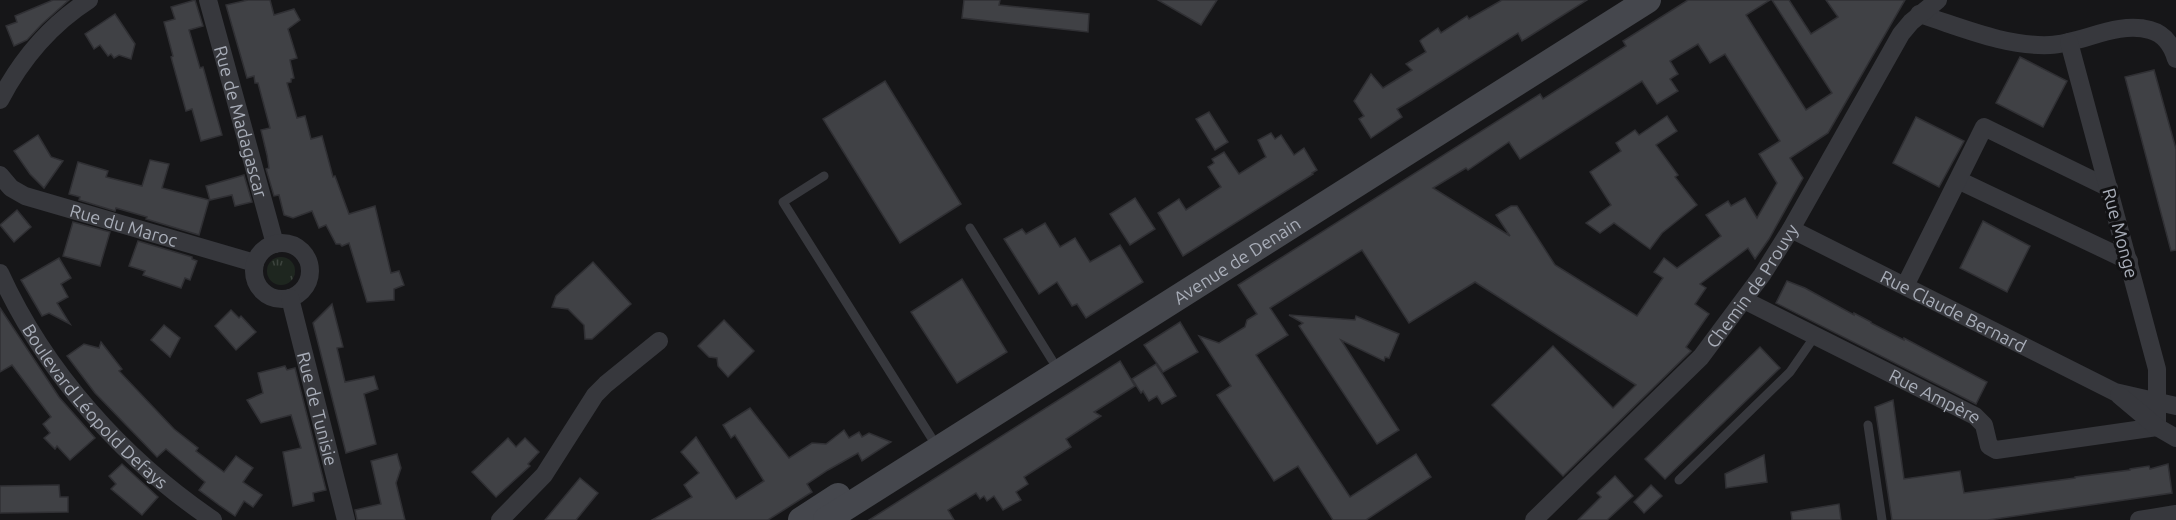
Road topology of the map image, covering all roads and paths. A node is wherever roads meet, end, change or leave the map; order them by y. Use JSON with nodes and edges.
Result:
{"nodes":[{"id":1,"x":89,"y":0,"type":"edge"},
{"id":2,"x":208,"y":0,"type":"edge"},
{"id":3,"x":1621,"y":0,"type":"edge"},
{"id":4,"x":1647,"y":0,"type":"edge"},
{"id":5,"x":1938,"y":0,"type":"edge"},
{"id":6,"x":1920,"y":14,"type":"junction"},
{"id":7,"x":2069,"y":42,"type":"junction"},
{"id":8,"x":2176,"y":59,"type":"edge"},
{"id":9,"x":0,"y":100,"type":"edge"},
{"id":10,"x":0,"y":175,"type":"edge"},
{"id":11,"x":824,"y":176,"type":"dead end"},
{"id":12,"x":1958,"y":180,"type":"junction"},
{"id":13,"x":2109,"y":188,"type":"junction"},
{"id":14,"x":970,"y":228,"type":"dead end"},
{"id":15,"x":1791,"y":229,"type":"junction"},
{"id":16,"x":275,"y":244,"type":"junction"},
{"id":17,"x":2129,"y":261,"type":"junction"},
{"id":18,"x":255,"y":263,"type":"junction"},
{"id":19,"x":0,"y":273,"type":"edge"},
{"id":20,"x":1905,"y":286,"type":"junction"},
{"id":21,"x":290,"y":298,"type":"junction"},
{"id":22,"x":1743,"y":300,"type":"junction"},
{"id":23,"x":1815,"y":336,"type":"junction"},
{"id":24,"x":659,"y":341,"type":"dead end"},
{"id":25,"x":1052,"y":360,"type":"junction"},
{"id":26,"x":2115,"y":392,"type":"junction"},
{"id":27,"x":2158,"y":402,"type":"junction"},
{"id":28,"x":2176,"y":406,"type":"edge"},
{"id":29,"x":1868,"y":425,"type":"dead end"},
{"id":30,"x":2157,"y":427,"type":"junction"},
{"id":31,"x":932,"y":437,"type":"junction"},
{"id":32,"x":2176,"y":438,"type":"edge"},
{"id":33,"x":1679,"y":480,"type":"dead end"},
{"id":34,"x":2176,"y":514,"type":"edge"},
{"id":35,"x":213,"y":520,"type":"edge"},
{"id":36,"x":346,"y":520,"type":"edge"},
{"id":37,"x":500,"y":520,"type":"edge"},
{"id":38,"x":801,"y":520,"type":"edge"},
{"id":39,"x":826,"y":520,"type":"edge"},
{"id":40,"x":1534,"y":520,"type":"edge"},
{"id":41,"x":1882,"y":520,"type":"edge"},
{"id":42,"x":2139,"y":520,"type":"edge"}],
"edges":[{"from":1,"to":9,"type":"street"},
{"from":2,"to":16,"type":"street","name":"Rue de Madagascar"},
{"from":3,"to":25,"type":"main road","name":"Avenue de Denain"},
{"from":4,"to":39,"type":"main road","name":"Avenue de Denain"},
{"from":5,"to":6,"type":"street","name":"Chemin de Prouvy"},
{"from":6,"to":7,"type":"street"},
{"from":6,"to":15,"type":"street","name":"Chemin de Prouvy"},
{"from":7,"to":8,"type":"street"},
{"from":7,"to":13,"type":"street","name":"Rue Monge"},
{"from":10,"to":18,"type":"street","name":"Rue du Maroc"},
{"from":11,"to":31,"type":"lane"},
{"from":12,"to":13,"type":"street"},
{"from":12,"to":17,"type":"street"},
{"from":12,"to":20,"type":"street"},
{"from":13,"to":17,"type":"street","name":"Rue Monge"},
{"from":14,"to":25,"type":"lane"},
{"from":15,"to":20,"type":"street","name":"Rue Claude Bernard"},
{"from":15,"to":22,"type":"street","name":"Chemin de Prouvy"},
{"from":16,"to":18,"type":"street"},
{"from":16,"to":21,"type":"street"},
{"from":17,"to":27,"type":"street","name":"Rue Monge"},
{"from":18,"to":21,"type":"street"},
{"from":19,"to":35,"type":"street","name":"Boulevard Léopold Defays"},
{"from":20,"to":26,"type":"street","name":"Rue Claude Bernard"},
{"from":21,"to":36,"type":"street","name":"Rue de Tunisie"},
{"from":22,"to":23,"type":"street","name":"Rue Ampère"},
{"from":22,"to":40,"type":"street","name":"Chemin de Prouvy"},
{"from":23,"to":30,"type":"street","name":"Rue Ampère"},
{"from":23,"to":33,"type":"lane"},
{"from":24,"to":37,"type":"street"},
{"from":25,"to":31,"type":"main road","name":"Avenue de Denain"},
{"from":26,"to":27,"type":"street","name":"Rue Claude Bernard"},
{"from":26,"to":30,"type":"street","name":"Rue Claude Bernard"},
{"from":27,"to":28,"type":"street","name":"Rue Claude Bernard"},
{"from":27,"to":30,"type":"street","name":"Rue Monge"},
{"from":29,"to":41,"type":"lane"},
{"from":30,"to":32,"type":"street","name":"Rue Claude Bernard"},
{"from":31,"to":38,"type":"main road","name":"Avenue de Denain"},
{"from":34,"to":42,"type":"street"}]}
